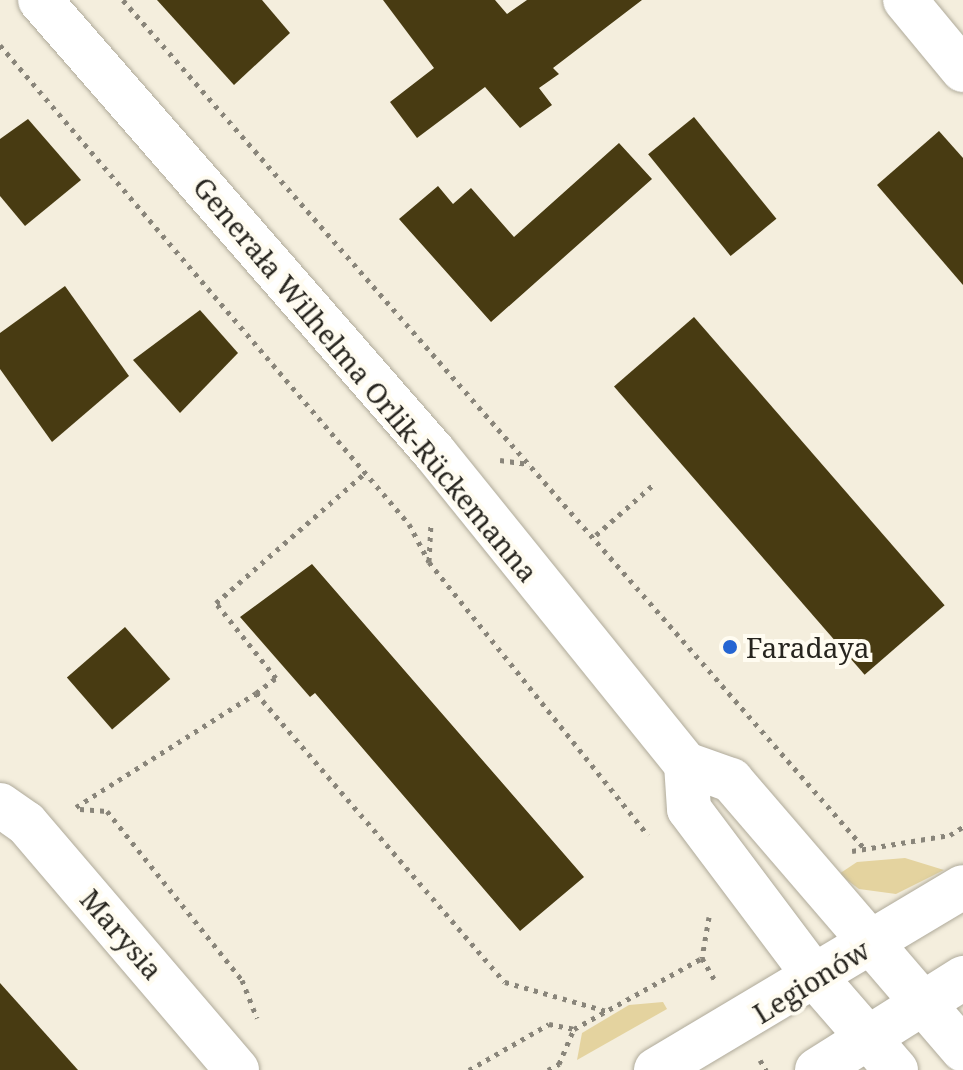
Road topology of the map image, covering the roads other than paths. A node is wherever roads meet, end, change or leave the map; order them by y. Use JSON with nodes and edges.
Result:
{"nodes":[{"id":1,"x":40,"y":0,"type":"edge"},
{"id":2,"x":905,"y":0,"type":"edge"},
{"id":3,"x":963,"y":70,"type":"edge"},
{"id":4,"x":686,"y":764,"type":"junction"},
{"id":5,"x":0,"y":805,"type":"edge"},
{"id":6,"x":963,"y":887,"type":"edge"},
{"id":7,"x":872,"y":943,"type":"junction"},
{"id":8,"x":816,"y":978,"type":"junction"},
{"id":9,"x":963,"y":978,"type":"edge"},
{"id":10,"x":924,"y":1003,"type":"junction"},
{"id":11,"x":963,"y":1050,"type":"edge"},
{"id":12,"x":881,"y":1054,"type":"edge"},
{"id":13,"x":237,"y":1070,"type":"edge"},
{"id":14,"x":656,"y":1070,"type":"edge"},
{"id":15,"x":817,"y":1070,"type":"edge"}],
"edges":[{"from":1,"to":4,"type":"street","name":"Generała Wilhelma Orlik-Rückemanna"},
{"from":2,"to":3,"type":"street"},
{"from":4,"to":7,"type":"street"},
{"from":4,"to":8,"type":"street"},
{"from":5,"to":13,"type":"street","name":"Marysia"},
{"from":6,"to":7,"type":"street","name":"Legionów"},
{"from":7,"to":8,"type":"street","name":"Legionów"},
{"from":7,"to":10,"type":"street"},
{"from":8,"to":12,"type":"street"},
{"from":8,"to":14,"type":"street","name":"Legionów"},
{"from":9,"to":10,"type":"street"},
{"from":10,"to":11,"type":"street"},
{"from":10,"to":12,"type":"street"},
{"from":12,"to":15,"type":"street"}]}
